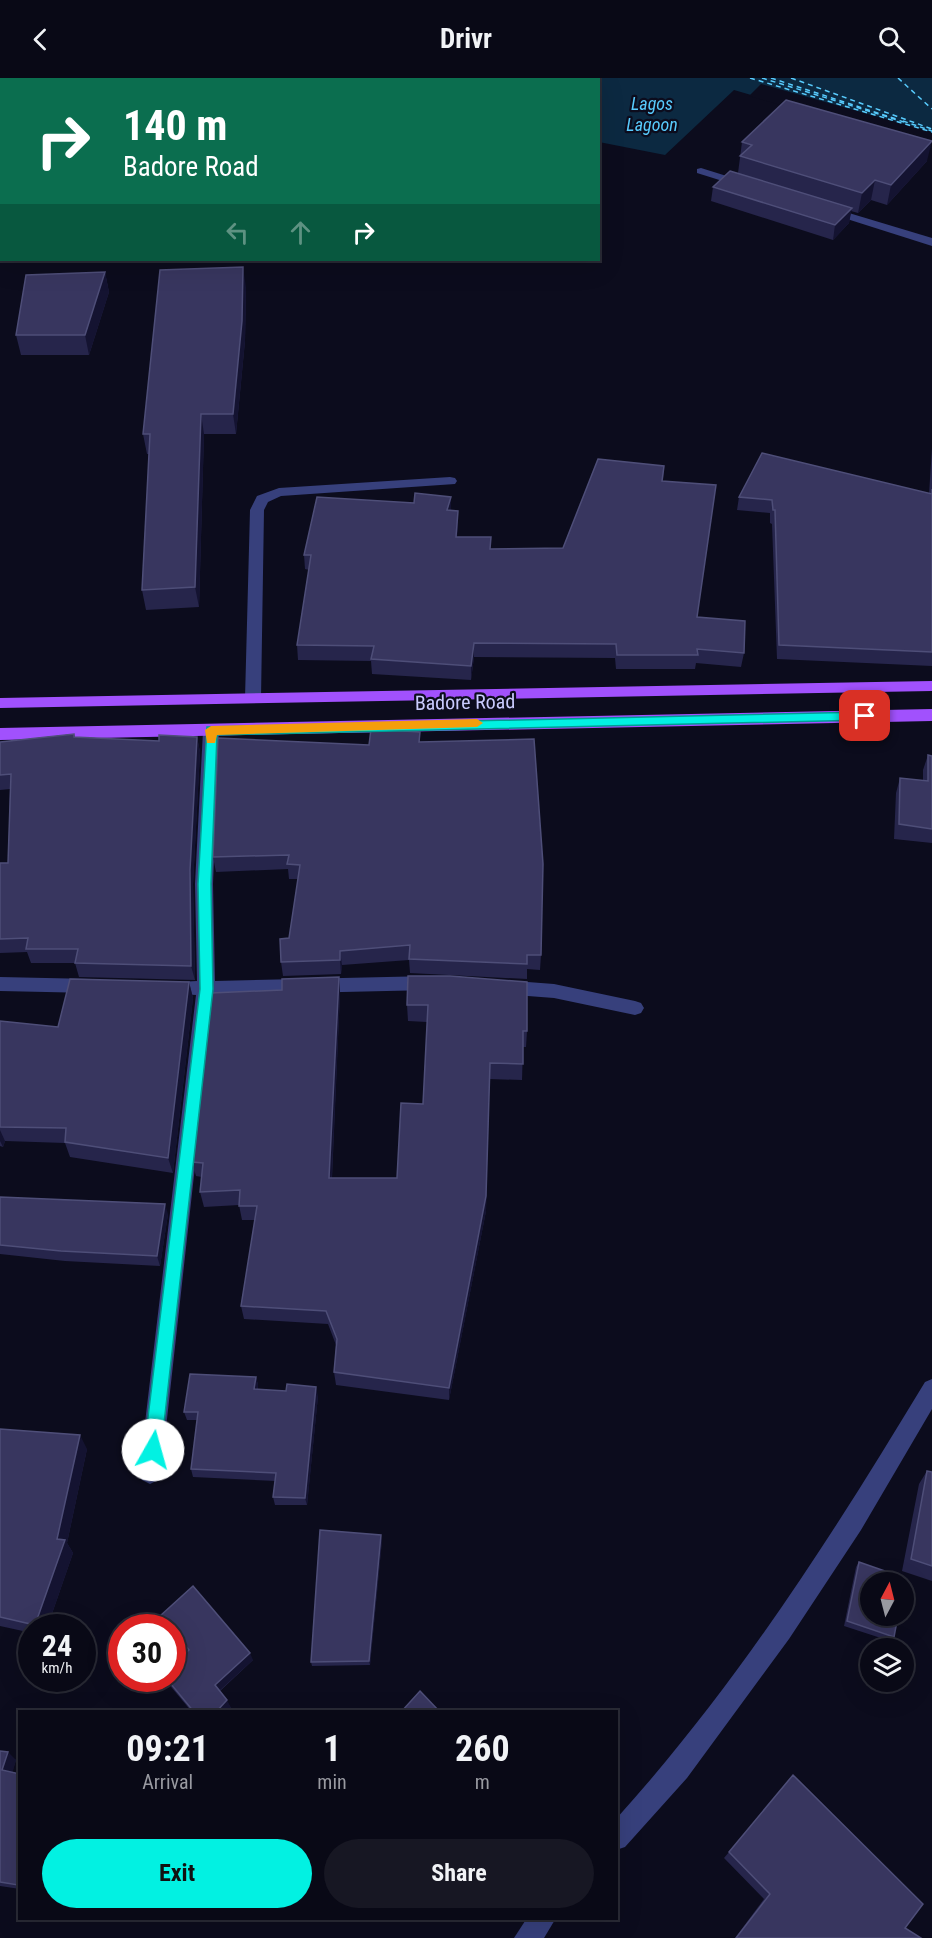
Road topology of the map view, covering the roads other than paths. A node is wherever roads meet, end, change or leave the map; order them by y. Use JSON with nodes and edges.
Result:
{"nodes":[{"id":1,"x":700,"y":171,"type":"dead end"},
{"id":2,"x":756,"y":188,"type":"edge"},
{"id":3,"x":822,"y":208,"type":"edge"},
{"id":4,"x":932,"y":242,"type":"edge"},
{"id":5,"x":450,"y":481,"type":"dead end"},
{"id":6,"x":932,"y":686,"type":"edge"},
{"id":7,"x":253,"y":698,"type":"junction"},
{"id":8,"x":0,"y":703,"type":"edge"},
{"id":9,"x":932,"y":715,"type":"edge"},
{"id":10,"x":211,"y":730,"type":"junction"},
{"id":11,"x":0,"y":734,"type":"edge"},
{"id":12,"x":450,"y":983,"type":"edge"},
{"id":13,"x":0,"y":984,"type":"edge"},
{"id":14,"x":105,"y":986,"type":"edge"},
{"id":15,"x":485,"y":986,"type":"edge"},
{"id":16,"x":150,"y":987,"type":"edge"},
{"id":17,"x":206,"y":989,"type":"junction"},
{"id":18,"x":634,"y":1008,"type":"dead end"},
{"id":19,"x":932,"y":1389,"type":"edge"},
{"id":20,"x":150,"y":1473,"type":"dead end"},
{"id":21,"x":618,"y":1836,"type":"edge"},
{"id":22,"x":542,"y":1920,"type":"edge"},
{"id":23,"x":527,"y":1938,"type":"edge"}],
"edges":[{"from":1,"to":2,"type":"street"},
{"from":3,"to":4,"type":"street"},
{"from":5,"to":7,"type":"street"},
{"from":6,"to":7,"type":"main road","name":"Badore Road"},
{"from":7,"to":8,"type":"main road","name":"Badore Road"},
{"from":9,"to":10,"type":"main road","name":"Badore Road"},
{"from":10,"to":11,"type":"main road","name":"Badore Road"},
{"from":10,"to":17,"type":"street"},
{"from":12,"to":17,"type":"street"},
{"from":13,"to":14,"type":"street"},
{"from":15,"to":18,"type":"street"},
{"from":16,"to":17,"type":"street"},
{"from":17,"to":20,"type":"street"},
{"from":19,"to":21,"type":"street"},
{"from":22,"to":23,"type":"street"}]}
